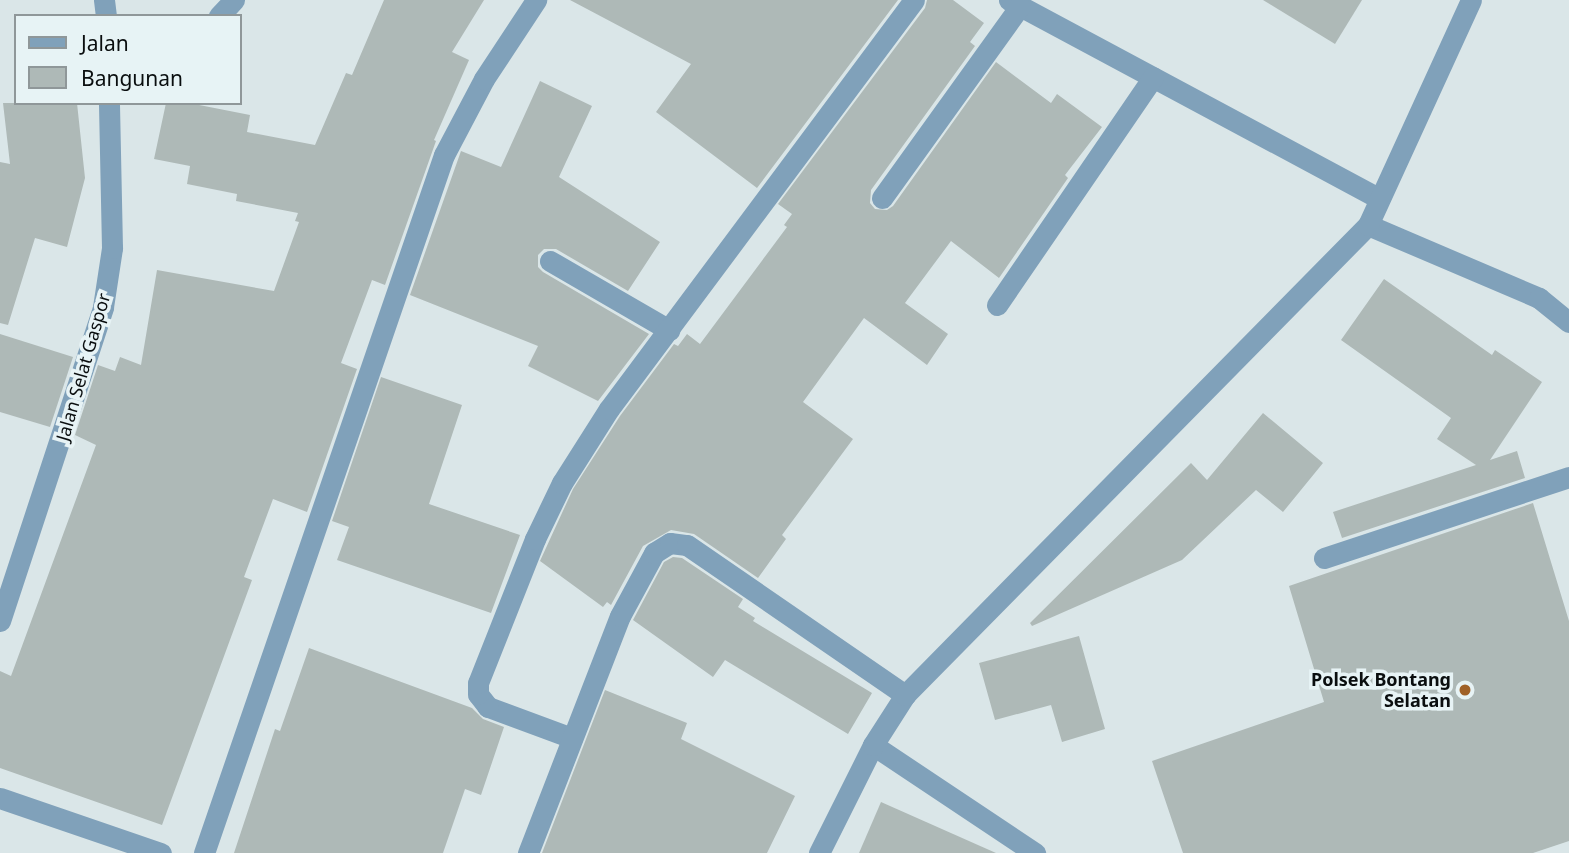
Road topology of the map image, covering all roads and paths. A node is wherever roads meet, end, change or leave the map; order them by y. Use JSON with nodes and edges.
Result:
{"nodes":[{"id":1,"x":234,"y":0,"type":"edge"},
{"id":2,"x":536,"y":0,"type":"edge"},
{"id":3,"x":915,"y":0,"type":"edge"},
{"id":4,"x":1471,"y":0,"type":"edge"},
{"id":5,"x":1015,"y":3,"type":"edge"},
{"id":6,"x":221,"y":14,"type":"edge"},
{"id":7,"x":1153,"y":77,"type":"junction"},
{"id":8,"x":109,"y":105,"type":"edge"},
{"id":9,"x":882,"y":198,"type":"dead end"},
{"id":10,"x":1379,"y":198,"type":"junction"},
{"id":11,"x":1368,"y":225,"type":"junction"},
{"id":12,"x":550,"y":261,"type":"dead end"},
{"id":13,"x":998,"y":305,"type":"dead end"},
{"id":14,"x":1569,"y":322,"type":"edge"},
{"id":15,"x":669,"y":330,"type":"junction"},
{"id":16,"x":1569,"y":477,"type":"edge"},
{"id":17,"x":1324,"y":558,"type":"dead end"},
{"id":18,"x":0,"y":621,"type":"edge"},
{"id":19,"x":905,"y":695,"type":"junction"},
{"id":20,"x":572,"y":738,"type":"junction"},
{"id":21,"x":873,"y":745,"type":"junction"},
{"id":22,"x":0,"y":798,"type":"edge"},
{"id":23,"x":161,"y":853,"type":"edge"},
{"id":24,"x":204,"y":853,"type":"edge"},
{"id":25,"x":527,"y":853,"type":"edge"},
{"id":26,"x":819,"y":853,"type":"edge"},
{"id":27,"x":1035,"y":853,"type":"edge"}],
"edges":[{"from":1,"to":6,"type":"street"},
{"from":2,"to":24,"type":"street"},
{"from":3,"to":15,"type":"street"},
{"from":4,"to":10,"type":"street"},
{"from":5,"to":7,"type":"street"},
{"from":5,"to":9,"type":"street"},
{"from":7,"to":10,"type":"street"},
{"from":7,"to":13,"type":"street"},
{"from":8,"to":18,"type":"street","name":"Jalan Selat Gaspor"},
{"from":10,"to":11,"type":"street"},
{"from":11,"to":14,"type":"street"},
{"from":11,"to":19,"type":"street"},
{"from":12,"to":15,"type":"street"},
{"from":15,"to":20,"type":"street"},
{"from":16,"to":17,"type":"street"},
{"from":19,"to":20,"type":"street"},
{"from":19,"to":21,"type":"street"},
{"from":20,"to":25,"type":"street"},
{"from":21,"to":26,"type":"street"},
{"from":21,"to":27,"type":"street"},
{"from":22,"to":23,"type":"street"}]}
